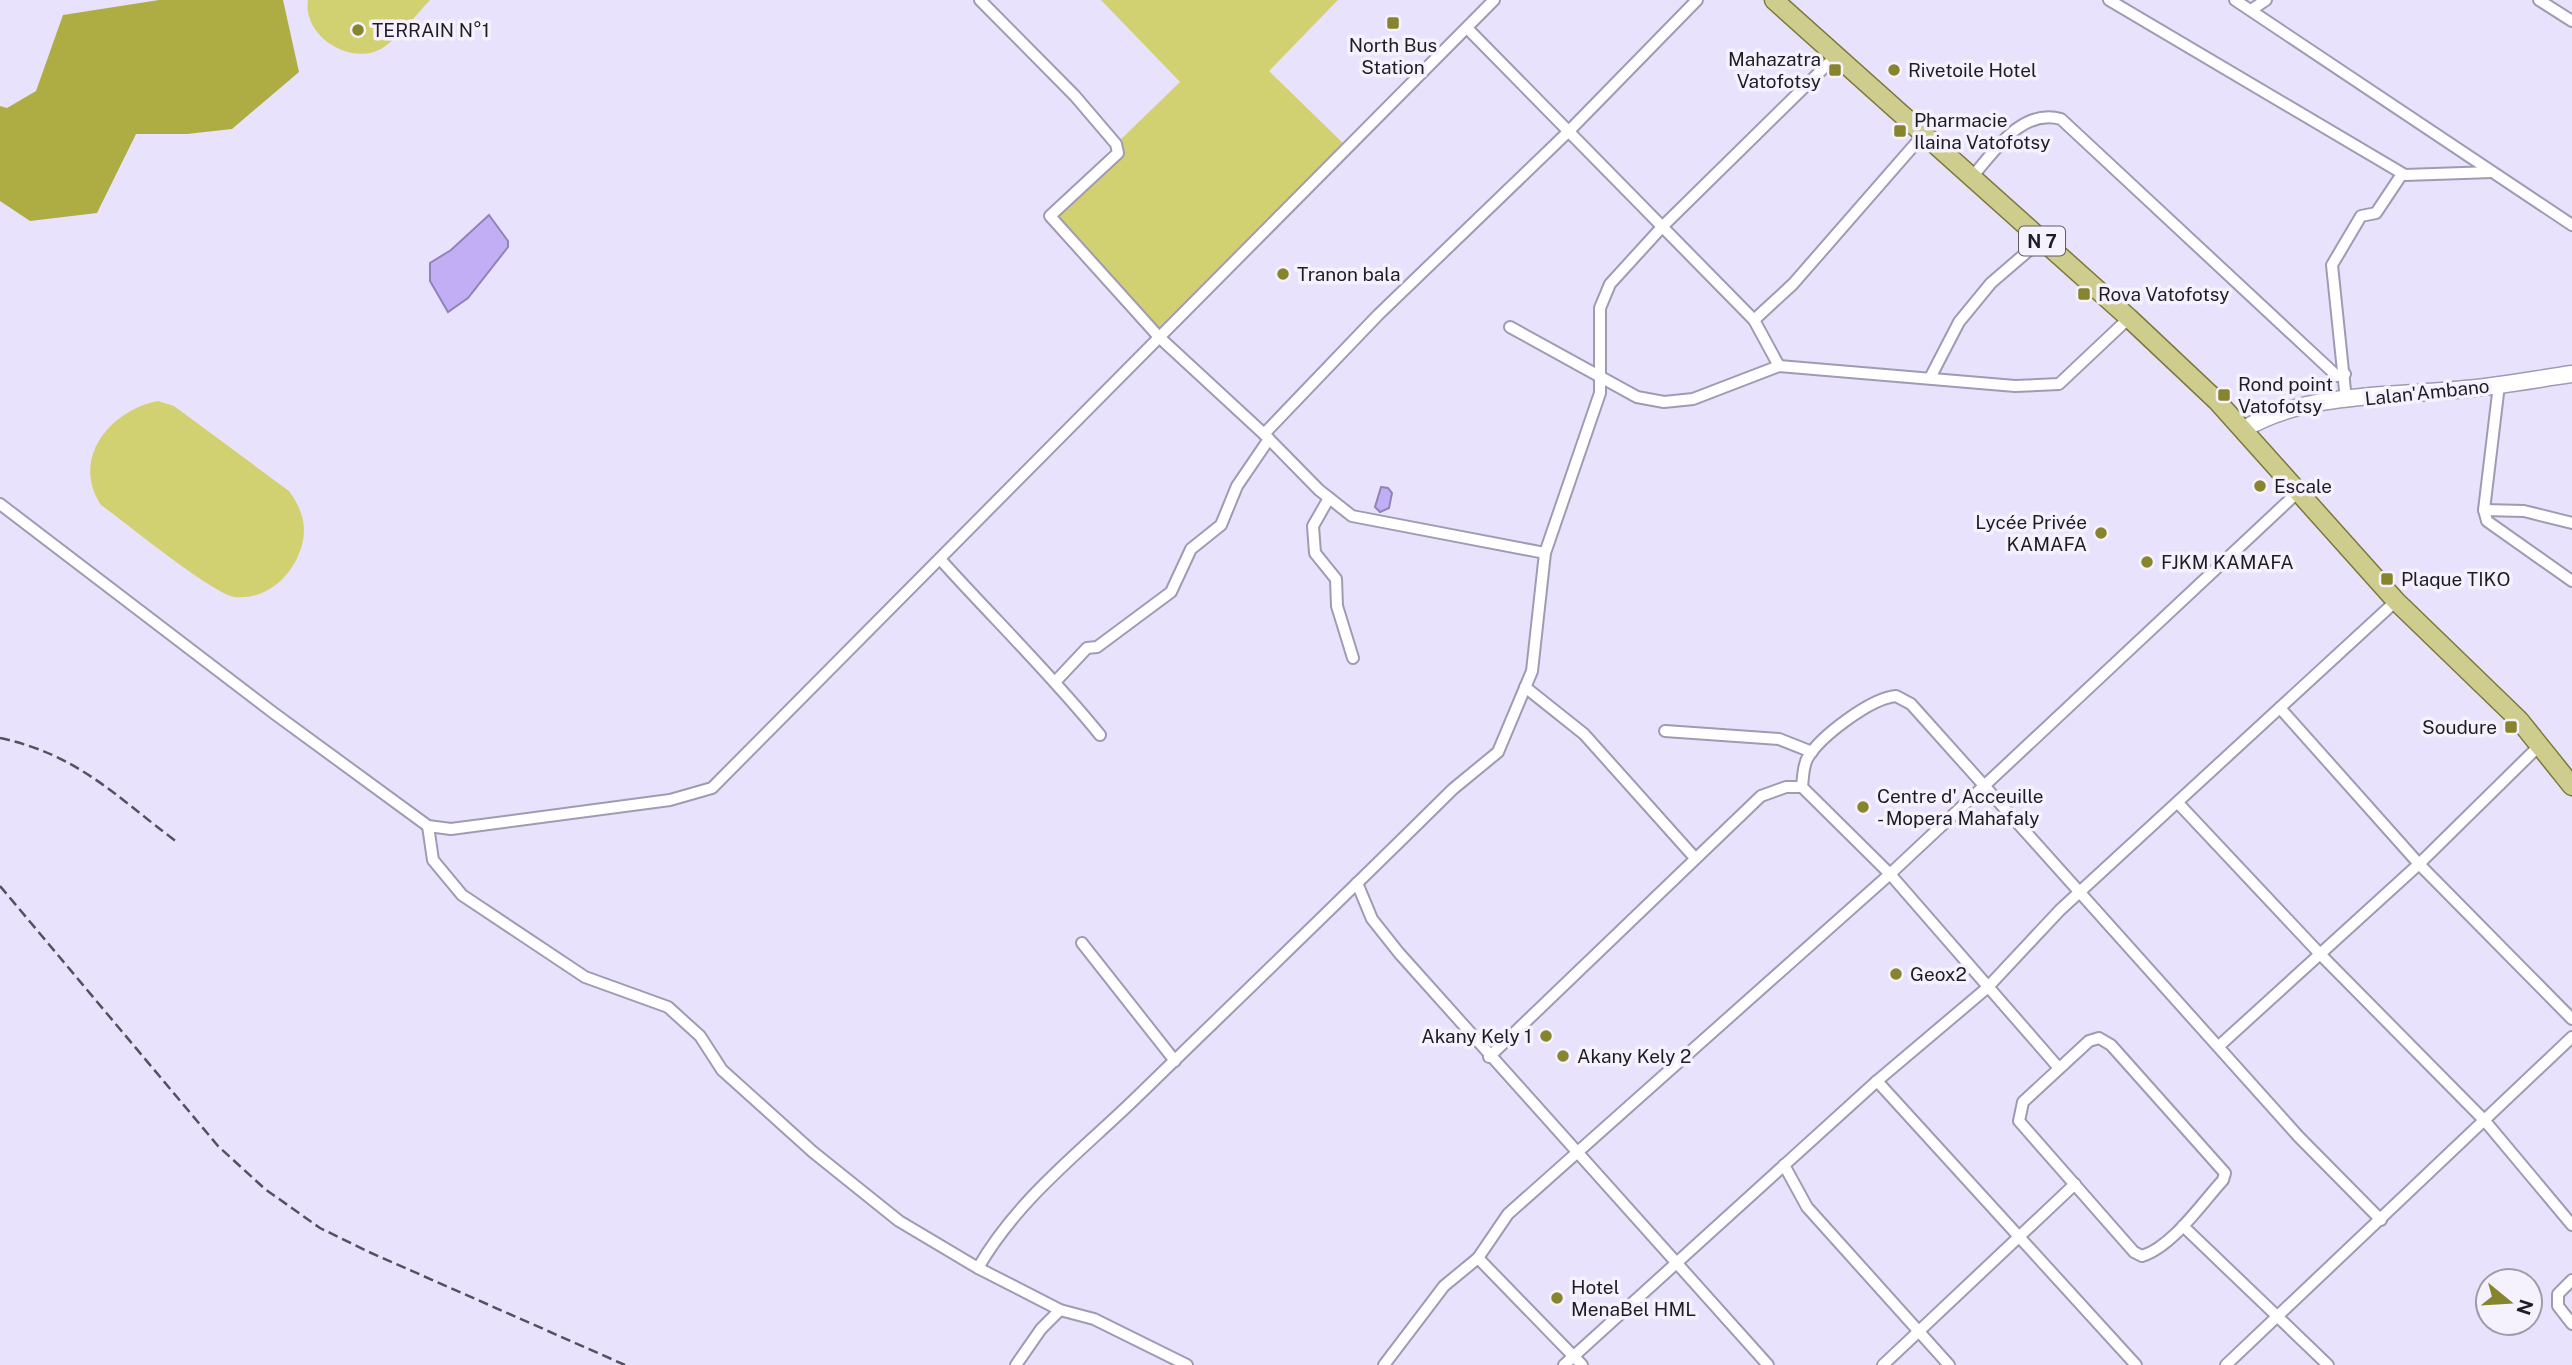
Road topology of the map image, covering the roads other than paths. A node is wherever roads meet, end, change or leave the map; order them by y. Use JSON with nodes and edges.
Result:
{"nodes":[{"id":1,"x":980,"y":0,"type":"edge"},
{"id":2,"x":1494,"y":0,"type":"edge"},
{"id":3,"x":1697,"y":0,"type":"edge"},
{"id":4,"x":1774,"y":0,"type":"edge"},
{"id":5,"x":2109,"y":0,"type":"edge"},
{"id":6,"x":2235,"y":0,"type":"edge"},
{"id":7,"x":2266,"y":0,"type":"edge"},
{"id":8,"x":2539,"y":0,"type":"edge"},
{"id":9,"x":2251,"y":10,"type":"junction"},
{"id":10,"x":2572,"y":21,"type":"edge"},
{"id":11,"x":1467,"y":28,"type":"junction"},
{"id":12,"x":1837,"y":55,"type":"junction"},
{"id":13,"x":1569,"y":131,"type":"junction"},
{"id":14,"x":1923,"y":135,"type":"junction"},
{"id":15,"x":2492,"y":172,"type":"junction"},
{"id":16,"x":2402,"y":174,"type":"junction"},
{"id":17,"x":1972,"y":177,"type":"junction"},
{"id":18,"x":2572,"y":225,"type":"edge"},
{"id":19,"x":1662,"y":227,"type":"junction"},
{"id":20,"x":2041,"y":240,"type":"junction"},
{"id":21,"x":2129,"y":318,"type":"junction"},
{"id":22,"x":1754,"y":320,"type":"junction"},
{"id":23,"x":1510,"y":327,"type":"dead end"},
{"id":24,"x":1159,"y":337,"type":"junction"},
{"id":25,"x":1779,"y":366,"type":"junction"},
{"id":26,"x":2345,"y":374,"type":"junction"},
{"id":27,"x":2572,"y":374,"type":"edge"},
{"id":28,"x":1599,"y":378,"type":"junction"},
{"id":29,"x":1930,"y":379,"type":"junction"},
{"id":30,"x":2499,"y":385,"type":"junction"},
{"id":31,"x":2346,"y":400,"type":"junction"},
{"id":32,"x":2244,"y":429,"type":"junction"},
{"id":33,"x":1266,"y":437,"type":"junction"},
{"id":34,"x":2299,"y":492,"type":"junction"},
{"id":35,"x":1329,"y":498,"type":"junction"},
{"id":36,"x":0,"y":504,"type":"edge"},
{"id":37,"x":2484,"y":510,"type":"junction"},
{"id":38,"x":2572,"y":523,"type":"edge"},
{"id":39,"x":1545,"y":553,"type":"junction"},
{"id":40,"x":940,"y":559,"type":"junction"},
{"id":41,"x":2572,"y":582,"type":"edge"},
{"id":42,"x":2396,"y":601,"type":"junction"},
{"id":43,"x":1353,"y":658,"type":"dead end"},
{"id":44,"x":1055,"y":682,"type":"junction"},
{"id":45,"x":1525,"y":687,"type":"junction"},
{"id":46,"x":2280,"y":708,"type":"junction"},
{"id":47,"x":1665,"y":731,"type":"dead end"},
{"id":48,"x":1100,"y":735,"type":"dead end"},
{"id":49,"x":2541,"y":744,"type":"junction"},
{"id":50,"x":1812,"y":752,"type":"junction"},
{"id":51,"x":1985,"y":784,"type":"junction"},
{"id":52,"x":2572,"y":786,"type":"edge"},
{"id":53,"x":1802,"y":787,"type":"junction"},
{"id":54,"x":2178,"y":803,"type":"junction"},
{"id":55,"x":428,"y":826,"type":"junction"},
{"id":56,"x":1695,"y":858,"type":"junction"},
{"id":57,"x":2419,"y":864,"type":"junction"},
{"id":58,"x":1890,"y":874,"type":"junction"},
{"id":59,"x":1357,"y":883,"type":"junction"},
{"id":60,"x":2083,"y":892,"type":"junction"},
{"id":61,"x":1082,"y":943,"type":"dead end"},
{"id":62,"x":2320,"y":954,"type":"junction"},
{"id":63,"x":1987,"y":988,"type":"junction"},
{"id":64,"x":2572,"y":1019,"type":"edge"},
{"id":65,"x":2572,"y":1037,"type":"edge"},
{"id":66,"x":2219,"y":1046,"type":"junction"},
{"id":67,"x":1489,"y":1056,"type":"junction"},
{"id":68,"x":1175,"y":1061,"type":"junction"},
{"id":69,"x":2058,"y":1067,"type":"junction"},
{"id":70,"x":1877,"y":1081,"type":"junction"},
{"id":71,"x":2485,"y":1121,"type":"junction"},
{"id":72,"x":1576,"y":1152,"type":"junction"},
{"id":73,"x":1784,"y":1165,"type":"junction"},
{"id":74,"x":2075,"y":1184,"type":"junction"},
{"id":75,"x":2381,"y":1220,"type":"junction"},
{"id":76,"x":2572,"y":1225,"type":"edge"},
{"id":77,"x":2183,"y":1226,"type":"junction"},
{"id":78,"x":2020,"y":1234,"type":"junction"},
{"id":79,"x":1478,"y":1258,"type":"junction"},
{"id":80,"x":1677,"y":1264,"type":"junction"},
{"id":81,"x":978,"y":1268,"type":"junction"},
{"id":82,"x":2572,"y":1280,"type":"edge"},
{"id":83,"x":1060,"y":1310,"type":"junction"},
{"id":84,"x":2279,"y":1316,"type":"junction"},
{"id":85,"x":2572,"y":1324,"type":"edge"},
{"id":86,"x":1920,"y":1331,"type":"junction"},
{"id":87,"x":1574,"y":1356,"type":"junction"},
{"id":88,"x":1016,"y":1365,"type":"edge"},
{"id":89,"x":1187,"y":1365,"type":"edge"},
{"id":90,"x":1384,"y":1365,"type":"edge"},
{"id":91,"x":1564,"y":1365,"type":"edge"},
{"id":92,"x":1582,"y":1365,"type":"edge"},
{"id":93,"x":1768,"y":1365,"type":"edge"},
{"id":94,"x":1883,"y":1365,"type":"edge"},
{"id":95,"x":1949,"y":1365,"type":"edge"},
{"id":96,"x":2136,"y":1365,"type":"edge"},
{"id":97,"x":2226,"y":1365,"type":"edge"},
{"id":98,"x":2328,"y":1365,"type":"edge"}],
"edges":[{"from":1,"to":24,"type":"street"},
{"from":2,"to":11,"type":"street"},
{"from":3,"to":13,"type":"street"},
{"from":4,"to":12,"type":"main road","number":"N 7"},
{"from":5,"to":16,"type":"street"},
{"from":6,"to":9,"type":"street"},
{"from":7,"to":9,"type":"street"},
{"from":8,"to":10,"type":"street"},
{"from":9,"to":15,"type":"street"},
{"from":11,"to":13,"type":"street"},
{"from":11,"to":24,"type":"street"},
{"from":12,"to":14,"type":"main road","number":"N 7"},
{"from":12,"to":19,"type":"street"},
{"from":13,"to":19,"type":"street"},
{"from":13,"to":33,"type":"street"},
{"from":14,"to":17,"type":"main road","number":"N 7"},
{"from":14,"to":22,"type":"street"},
{"from":15,"to":16,"type":"street"},
{"from":15,"to":18,"type":"street"},
{"from":16,"to":26,"type":"street"},
{"from":17,"to":20,"type":"main road","number":"N 7"},
{"from":17,"to":26,"type":"street"},
{"from":19,"to":22,"type":"street"},
{"from":19,"to":28,"type":"street"},
{"from":20,"to":21,"type":"main road","number":"N 7"},
{"from":20,"to":29,"type":"street"},
{"from":21,"to":29,"type":"street"},
{"from":21,"to":32,"type":"main road","number":"N 7"},
{"from":22,"to":25,"type":"street"},
{"from":23,"to":28,"type":"street"},
{"from":24,"to":33,"type":"street"},
{"from":24,"to":40,"type":"street"},
{"from":25,"to":28,"type":"street"},
{"from":25,"to":29,"type":"street"},
{"from":26,"to":31,"type":"street"},
{"from":27,"to":30,"type":"street","name":"Lalan'Ambano"},
{"from":28,"to":39,"type":"street"},
{"from":30,"to":31,"type":"street","name":"Lalan'Ambano"},
{"from":30,"to":37,"type":"street"},
{"from":31,"to":32,"type":"street","name":"Lalan'Ambano"},
{"from":32,"to":34,"type":"main road","number":"N 7"},
{"from":33,"to":35,"type":"street"},
{"from":33,"to":44,"type":"street"},
{"from":34,"to":42,"type":"main road","number":"N 7"},
{"from":34,"to":51,"type":"street"},
{"from":35,"to":39,"type":"street"},
{"from":35,"to":43,"type":"street"},
{"from":36,"to":55,"type":"street"},
{"from":37,"to":38,"type":"street"},
{"from":37,"to":41,"type":"street"},
{"from":39,"to":45,"type":"street"},
{"from":40,"to":44,"type":"street"},
{"from":40,"to":55,"type":"street"},
{"from":42,"to":46,"type":"street"},
{"from":42,"to":49,"type":"main road","number":"N 7"},
{"from":44,"to":48,"type":"street"},
{"from":45,"to":56,"type":"street"},
{"from":45,"to":59,"type":"street"},
{"from":46,"to":54,"type":"street"},
{"from":46,"to":57,"type":"street"},
{"from":47,"to":50,"type":"street"},
{"from":49,"to":52,"type":"main road","number":"N 7"},
{"from":49,"to":57,"type":"street"},
{"from":50,"to":51,"type":"street"},
{"from":50,"to":53,"type":"street"},
{"from":51,"to":58,"type":"street"},
{"from":51,"to":60,"type":"street"},
{"from":53,"to":56,"type":"street"},
{"from":53,"to":58,"type":"street"},
{"from":54,"to":60,"type":"street"},
{"from":54,"to":62,"type":"street"},
{"from":55,"to":81,"type":"street"},
{"from":56,"to":67,"type":"street"},
{"from":57,"to":62,"type":"street"},
{"from":57,"to":64,"type":"street"},
{"from":58,"to":63,"type":"street"},
{"from":58,"to":72,"type":"street"},
{"from":59,"to":67,"type":"street"},
{"from":59,"to":68,"type":"street"},
{"from":60,"to":63,"type":"street"},
{"from":60,"to":66,"type":"street"},
{"from":61,"to":68,"type":"street"},
{"from":62,"to":66,"type":"street"},
{"from":62,"to":71,"type":"street"},
{"from":63,"to":69,"type":"street"},
{"from":63,"to":70,"type":"street"},
{"from":65,"to":71,"type":"street"},
{"from":66,"to":75,"type":"street"},
{"from":67,"to":72,"type":"street"},
{"from":68,"to":81,"type":"street"},
{"from":69,"to":74,"type":"street"},
{"from":69,"to":77,"type":"street"},
{"from":70,"to":73,"type":"street"},
{"from":70,"to":78,"type":"street"},
{"from":71,"to":75,"type":"street"},
{"from":71,"to":76,"type":"street"},
{"from":72,"to":79,"type":"street"},
{"from":72,"to":80,"type":"street"},
{"from":73,"to":80,"type":"street"},
{"from":73,"to":86,"type":"street"},
{"from":74,"to":77,"type":"street"},
{"from":74,"to":78,"type":"street"},
{"from":75,"to":84,"type":"street"},
{"from":77,"to":84,"type":"street"},
{"from":78,"to":86,"type":"street"},
{"from":78,"to":96,"type":"street"},
{"from":79,"to":87,"type":"street"},
{"from":79,"to":90,"type":"street"},
{"from":80,"to":87,"type":"street"},
{"from":80,"to":93,"type":"street"},
{"from":81,"to":83,"type":"street"},
{"from":82,"to":85,"type":"street"},
{"from":83,"to":88,"type":"street"},
{"from":83,"to":89,"type":"street"},
{"from":84,"to":97,"type":"street"},
{"from":84,"to":98,"type":"street"},
{"from":86,"to":94,"type":"street"},
{"from":86,"to":95,"type":"street"},
{"from":87,"to":91,"type":"street"},
{"from":87,"to":92,"type":"street"}]}
